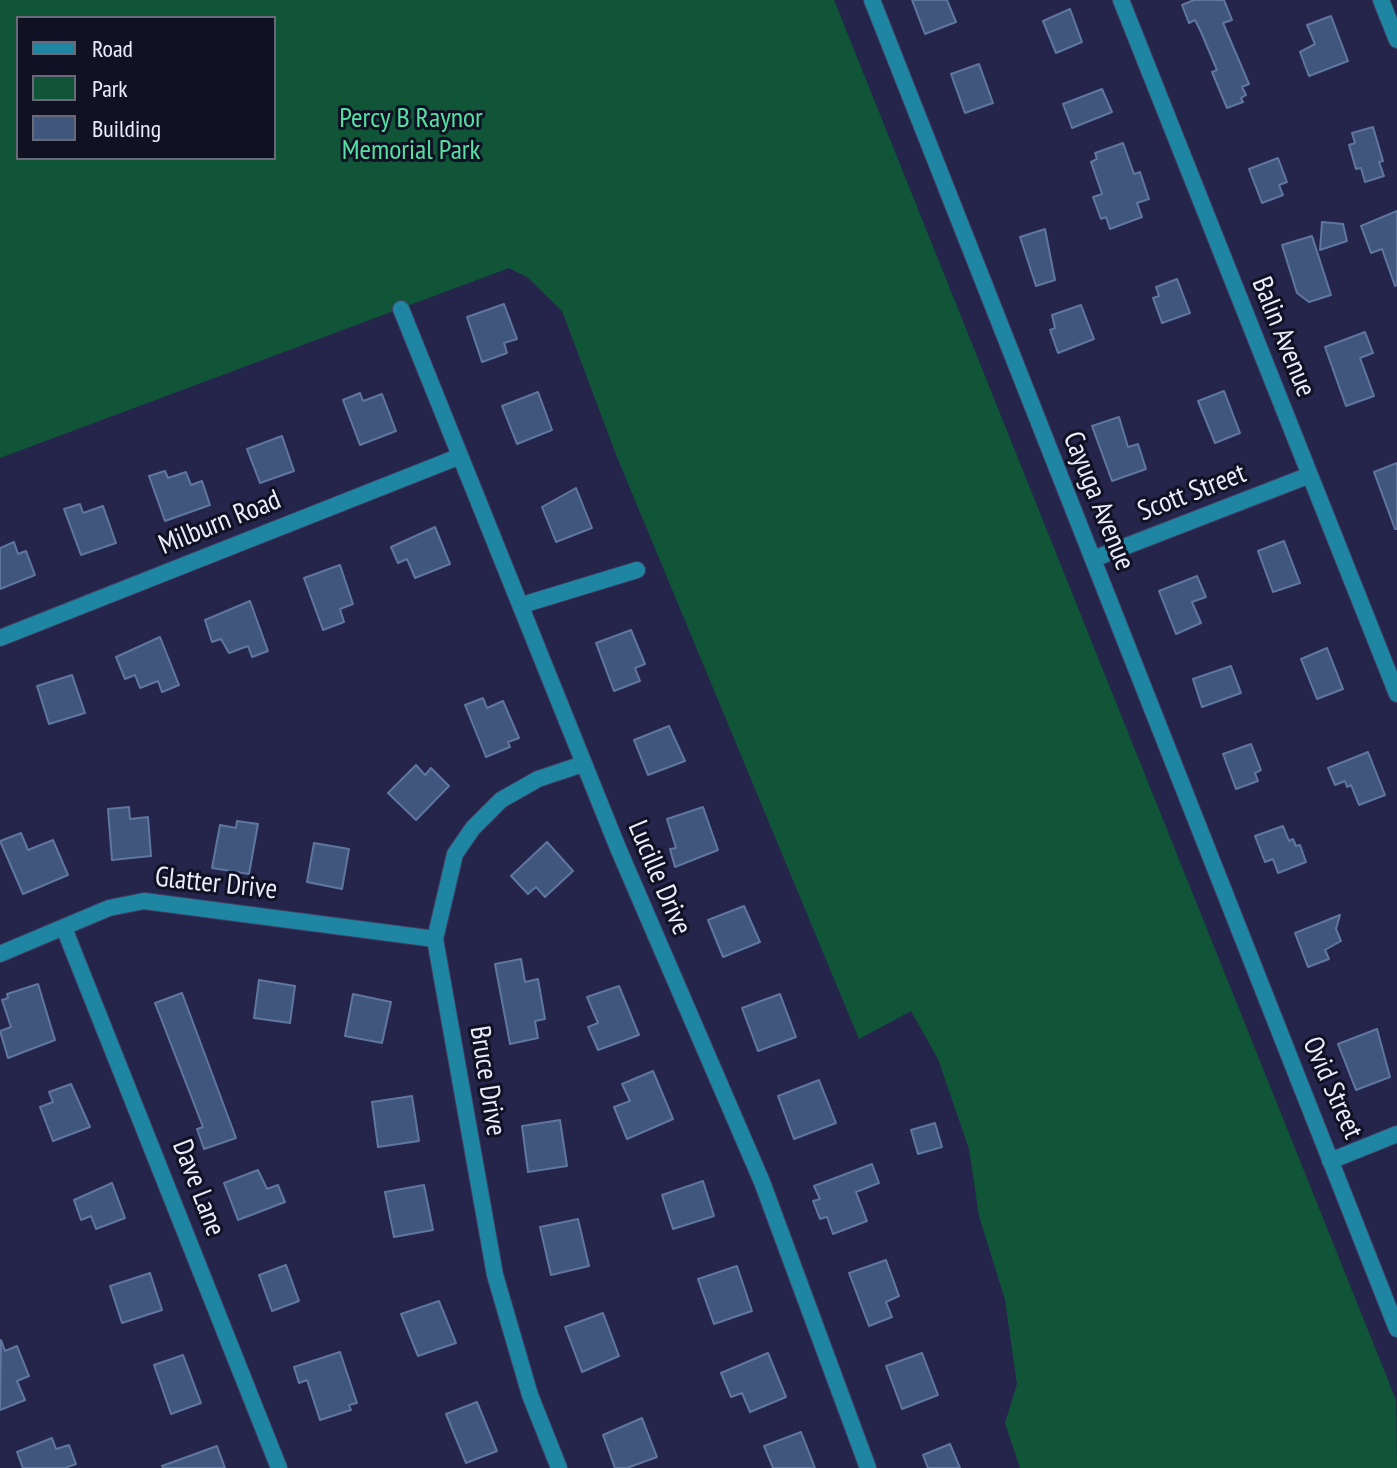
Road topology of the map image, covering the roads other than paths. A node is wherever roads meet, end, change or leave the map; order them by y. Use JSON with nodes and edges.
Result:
{"nodes":[{"id":1,"x":872,"y":0,"type":"edge"},
{"id":2,"x":1121,"y":0,"type":"edge"},
{"id":3,"x":1381,"y":0,"type":"edge"},
{"id":4,"x":1397,"y":40,"type":"edge"},
{"id":5,"x":401,"y":309,"type":"dead end"},
{"id":6,"x":458,"y":457,"type":"junction"},
{"id":7,"x":1310,"y":475,"type":"junction"},
{"id":8,"x":1093,"y":559,"type":"junction"},
{"id":9,"x":637,"y":570,"type":"dead end"},
{"id":10,"x":522,"y":605,"type":"junction"},
{"id":11,"x":0,"y":638,"type":"edge"},
{"id":12,"x":1397,"y":694,"type":"edge"},
{"id":13,"x":583,"y":764,"type":"junction"},
{"id":14,"x":64,"y":928,"type":"junction"},
{"id":15,"x":435,"y":939,"type":"junction"},
{"id":16,"x":0,"y":954,"type":"edge"},
{"id":17,"x":1275,"y":1021,"type":"joint"},
{"id":18,"x":1397,"y":1134,"type":"edge"},
{"id":19,"x":1330,"y":1161,"type":"junction"},
{"id":20,"x":1397,"y":1329,"type":"edge"},
{"id":21,"x":279,"y":1468,"type":"edge"},
{"id":22,"x":559,"y":1468,"type":"edge"},
{"id":23,"x":868,"y":1468,"type":"edge"}],
"edges":[{"from":1,"to":8,"type":"street","name":"Cayuga Avenue"},
{"from":2,"to":7,"type":"street","name":"Balin Avenue"},
{"from":3,"to":4,"type":"street"},
{"from":5,"to":6,"type":"street","name":"Lucille Drive"},
{"from":6,"to":10,"type":"street","name":"Lucille Drive"},
{"from":6,"to":11,"type":"street","name":"Milburn Road"},
{"from":7,"to":8,"type":"street","name":"Scott Street"},
{"from":7,"to":12,"type":"street","name":"Balin Avenue"},
{"from":8,"to":17,"type":"street","name":"Cayuga Avenue"},
{"from":9,"to":10,"type":"street"},
{"from":10,"to":13,"type":"street","name":"Lucille Drive"},
{"from":13,"to":15,"type":"street","name":"Bruce Drive"},
{"from":13,"to":23,"type":"street","name":"Lucille Drive"},
{"from":14,"to":15,"type":"street","name":"Glatter Drive"},
{"from":14,"to":16,"type":"street","name":"Glatter Drive"},
{"from":14,"to":21,"type":"street","name":"Dave Lane"},
{"from":15,"to":22,"type":"street","name":"Bruce Drive"},
{"from":17,"to":19,"type":"street","name":"Ovid Street"},
{"from":18,"to":19,"type":"street","name":"Ovid Street"},
{"from":19,"to":20,"type":"street"}]}
